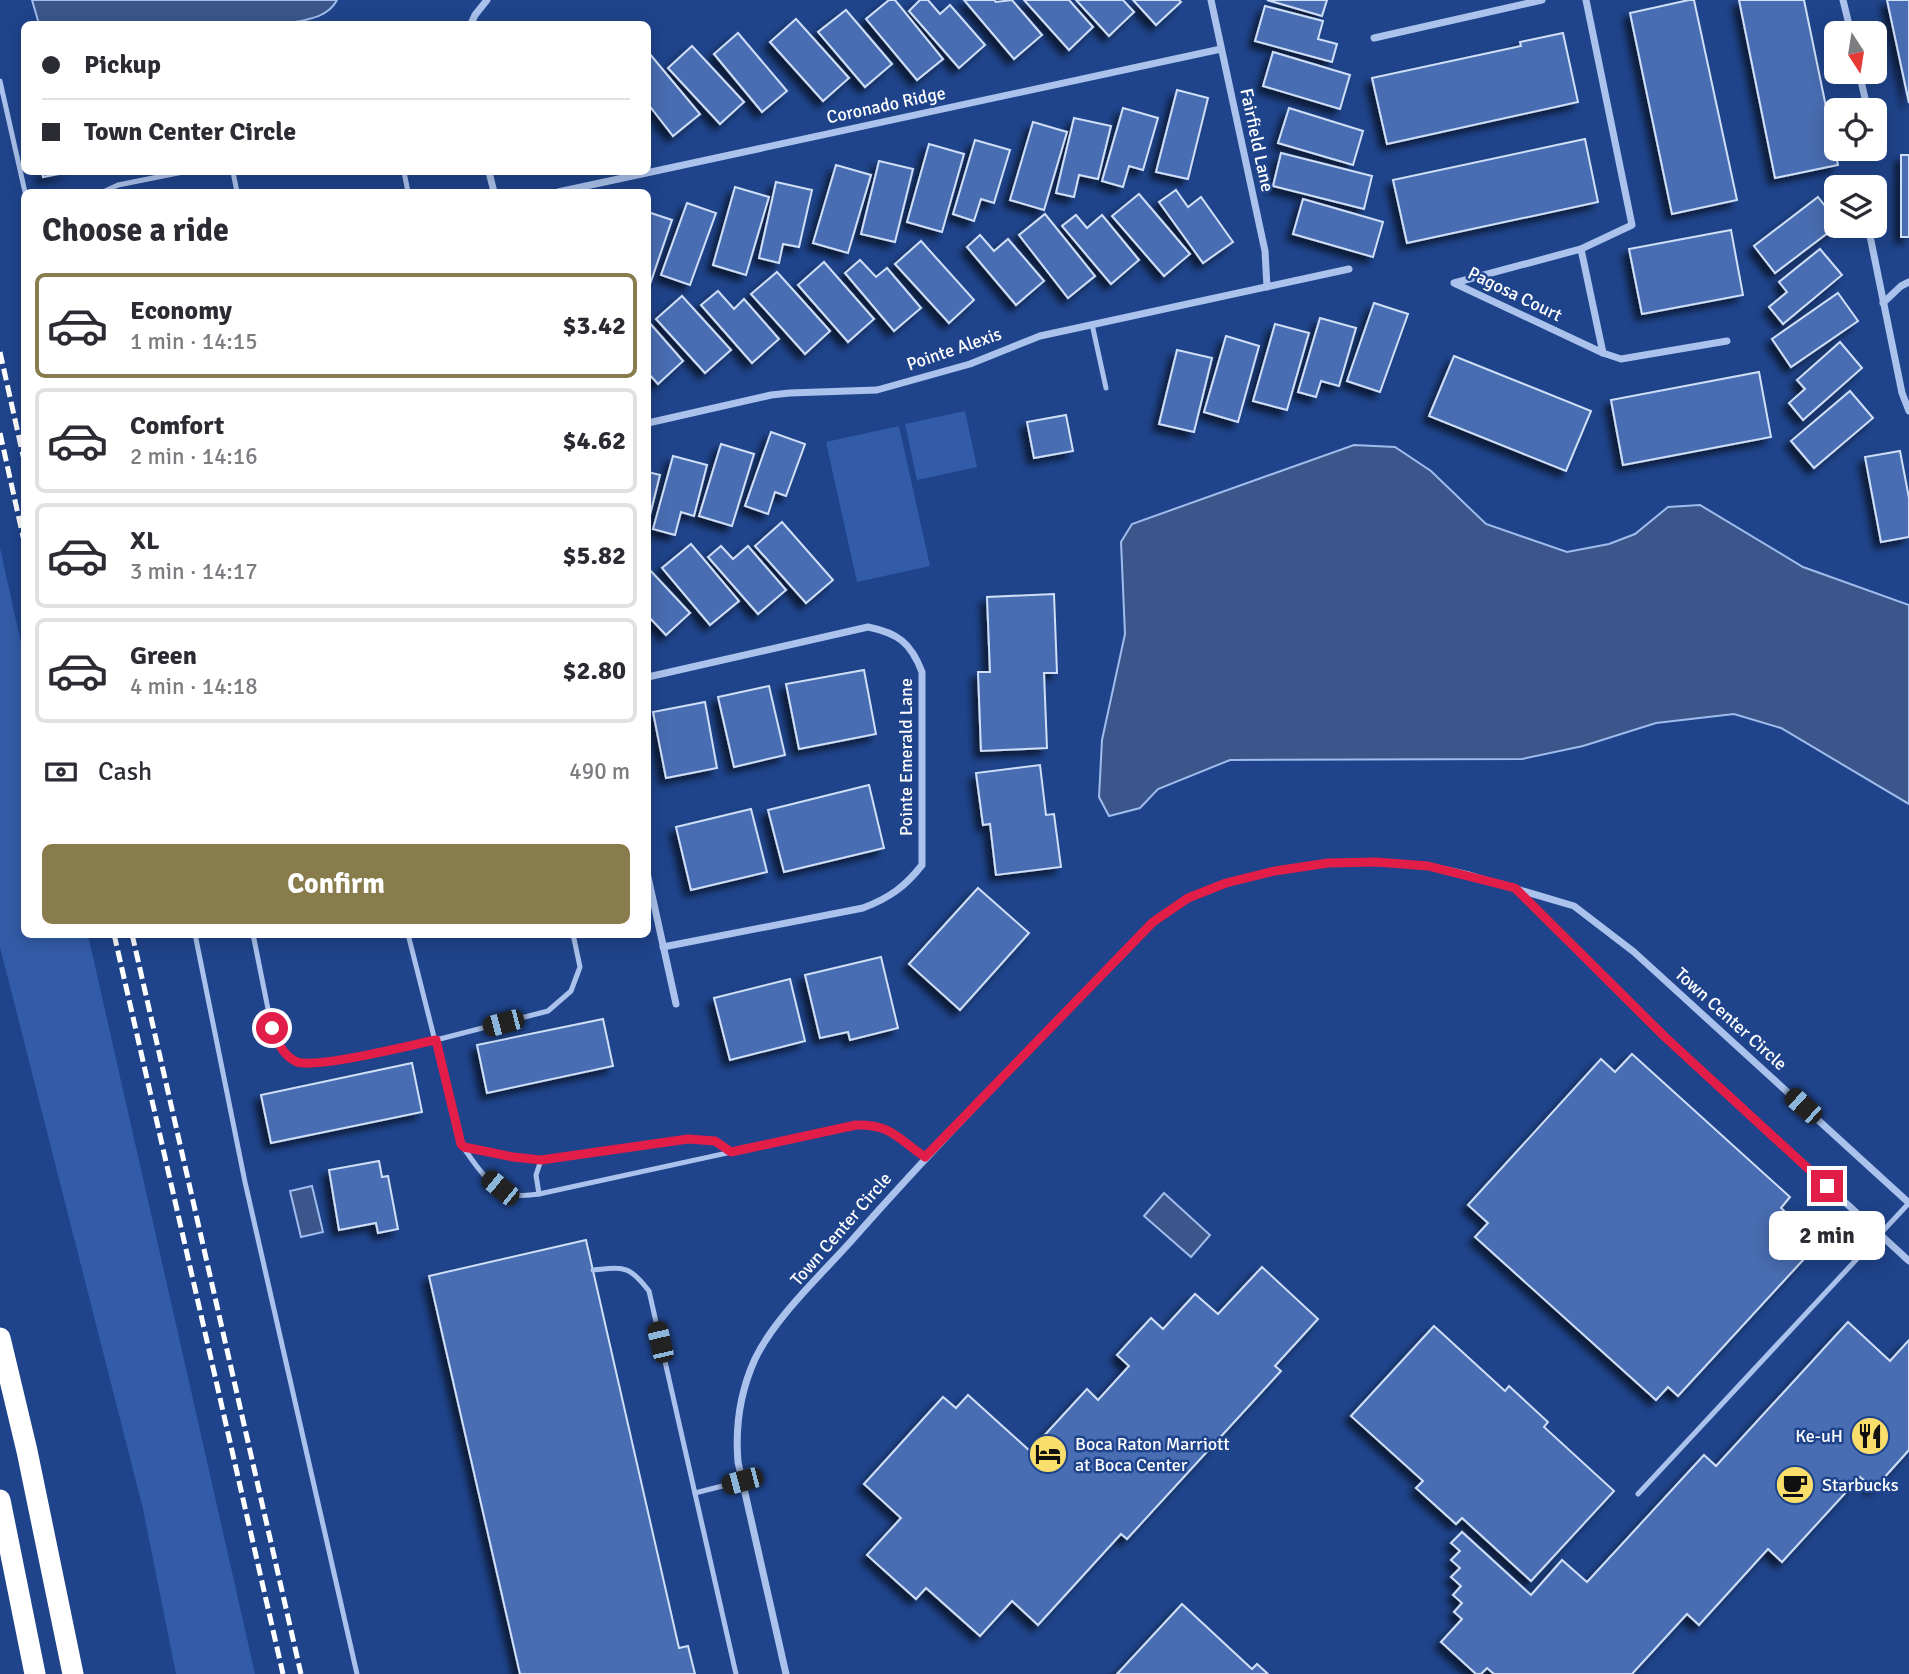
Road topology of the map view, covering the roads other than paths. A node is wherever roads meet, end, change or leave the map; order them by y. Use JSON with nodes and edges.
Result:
{"nodes":[{"id":1,"x":1211,"y":0,"type":"edge"},
{"id":2,"x":1542,"y":0,"type":"edge"},
{"id":3,"x":1586,"y":0,"type":"edge"},
{"id":4,"x":1843,"y":0,"type":"edge"},
{"id":5,"x":485,"y":2,"type":"edge"},
{"id":6,"x":472,"y":21,"type":"edge"},
{"id":7,"x":1847,"y":21,"type":"edge"},
{"id":8,"x":1374,"y":38,"type":"dead end"},
{"id":9,"x":1221,"y":49,"type":"junction"},
{"id":10,"x":0,"y":81,"type":"edge"},
{"id":11,"x":21,"y":171,"type":"edge"},
{"id":12,"x":651,"y":172,"type":"edge"},
{"id":13,"x":168,"y":175,"type":"edge"},
{"id":14,"x":637,"y":175,"type":"edge"},
{"id":15,"x":109,"y":189,"type":"edge"},
{"id":16,"x":572,"y":189,"type":"edge"},
{"id":17,"x":1870,"y":238,"type":"edge"},
{"id":18,"x":1581,"y":249,"type":"junction"},
{"id":19,"x":1349,"y":269,"type":"dead end"},
{"id":20,"x":1909,"y":282,"type":"edge"},
{"id":21,"x":1267,"y":287,"type":"junction"},
{"id":22,"x":1883,"y":303,"type":"junction"},
{"id":23,"x":1092,"y":324,"type":"junction"},
{"id":24,"x":1727,"y":341,"type":"dead end"},
{"id":25,"x":1604,"y":354,"type":"junction"},
{"id":26,"x":1107,"y":388,"type":"dead end"},
{"id":27,"x":1909,"y":411,"type":"edge"},
{"id":28,"x":651,"y":422,"type":"edge"},
{"id":29,"x":651,"y":676,"type":"edge"},
{"id":30,"x":1515,"y":888,"type":"junction"},
{"id":31,"x":651,"y":891,"type":"edge"},
{"id":32,"x":196,"y":938,"type":"edge"},
{"id":33,"x":254,"y":938,"type":"edge"},
{"id":34,"x":409,"y":938,"type":"edge"},
{"id":35,"x":574,"y":938,"type":"edge"},
{"id":36,"x":663,"y":947,"type":"junction"},
{"id":37,"x":676,"y":1004,"type":"dead end"},
{"id":38,"x":436,"y":1040,"type":"junction"},
{"id":39,"x":464,"y":1147,"type":"junction"},
{"id":40,"x":731,"y":1152,"type":"junction"},
{"id":41,"x":925,"y":1157,"type":"junction"},
{"id":42,"x":541,"y":1160,"type":"junction"},
{"id":43,"x":539,"y":1194,"type":"junction"},
{"id":44,"x":1909,"y":1203,"type":"edge"},
{"id":45,"x":1880,"y":1234,"type":"junction"},
{"id":46,"x":1909,"y":1261,"type":"edge"},
{"id":47,"x":593,"y":1270,"type":"dead end"},
{"id":48,"x":0,"y":1338,"type":"edge"},
{"id":49,"x":742,"y":1481,"type":"junction"},
{"id":50,"x":695,"y":1493,"type":"junction"},
{"id":51,"x":1638,"y":1494,"type":"dead end"},
{"id":52,"x":0,"y":1500,"type":"edge"},
{"id":53,"x":35,"y":1674,"type":"edge"},
{"id":54,"x":73,"y":1674,"type":"edge"},
{"id":55,"x":357,"y":1674,"type":"edge"},
{"id":56,"x":736,"y":1674,"type":"edge"},
{"id":57,"x":786,"y":1674,"type":"edge"}],
"edges":[{"from":1,"to":9,"type":"street","name":"Fairfield Lane"},
{"from":2,"to":8,"type":"street"},
{"from":3,"to":18,"type":"street","name":"Pagosa Court"},
{"from":4,"to":7,"type":"street"},
{"from":5,"to":6,"type":"street"},
{"from":9,"to":12,"type":"street","name":"Coronado Ridge"},
{"from":9,"to":21,"type":"street","name":"Fairfield Lane"},
{"from":10,"to":11,"type":"lane"},
{"from":13,"to":15,"type":"lane"},
{"from":14,"to":16,"type":"street","name":"Coronado Ridge"},
{"from":17,"to":22,"type":"street"},
{"from":18,"to":25,"type":"street"},
{"from":18,"to":25,"type":"street","name":"Pagosa Court"},
{"from":19,"to":21,"type":"street","name":"Pointe Alexis"},
{"from":20,"to":22,"type":"street"},
{"from":21,"to":23,"type":"street","name":"Pointe Alexis"},
{"from":22,"to":27,"type":"street"},
{"from":23,"to":26,"type":"lane"},
{"from":23,"to":28,"type":"street","name":"Pointe Alexis"},
{"from":24,"to":25,"type":"street","name":"Pagosa Court"},
{"from":29,"to":36,"type":"street","name":"Pointe Emerald Lane"},
{"from":30,"to":41,"type":"street","name":"Town Center Circle"},
{"from":30,"to":44,"type":"street","name":"Town Center Circle"},
{"from":30,"to":45,"type":"street"},
{"from":31,"to":36,"type":"street"},
{"from":32,"to":55,"type":"lane"},
{"from":33,"to":38,"type":"lane"},
{"from":34,"to":38,"type":"lane"},
{"from":35,"to":38,"type":"lane"},
{"from":36,"to":37,"type":"street"},
{"from":38,"to":39,"type":"lane"},
{"from":39,"to":42,"type":"lane"},
{"from":39,"to":43,"type":"lane"},
{"from":40,"to":41,"type":"lane"},
{"from":40,"to":42,"type":"lane"},
{"from":40,"to":43,"type":"lane"},
{"from":41,"to":49,"type":"street","name":"Town Center Circle"},
{"from":42,"to":43,"type":"lane"},
{"from":44,"to":45,"type":"lane"},
{"from":45,"to":46,"type":"street"},
{"from":45,"to":51,"type":"lane"},
{"from":47,"to":50,"type":"lane"},
{"from":48,"to":54,"type":"highway"},
{"from":49,"to":50,"type":"lane"},
{"from":49,"to":57,"type":"street","name":"Town Center Circle"},
{"from":50,"to":56,"type":"lane"},
{"from":52,"to":53,"type":"highway"}]}
